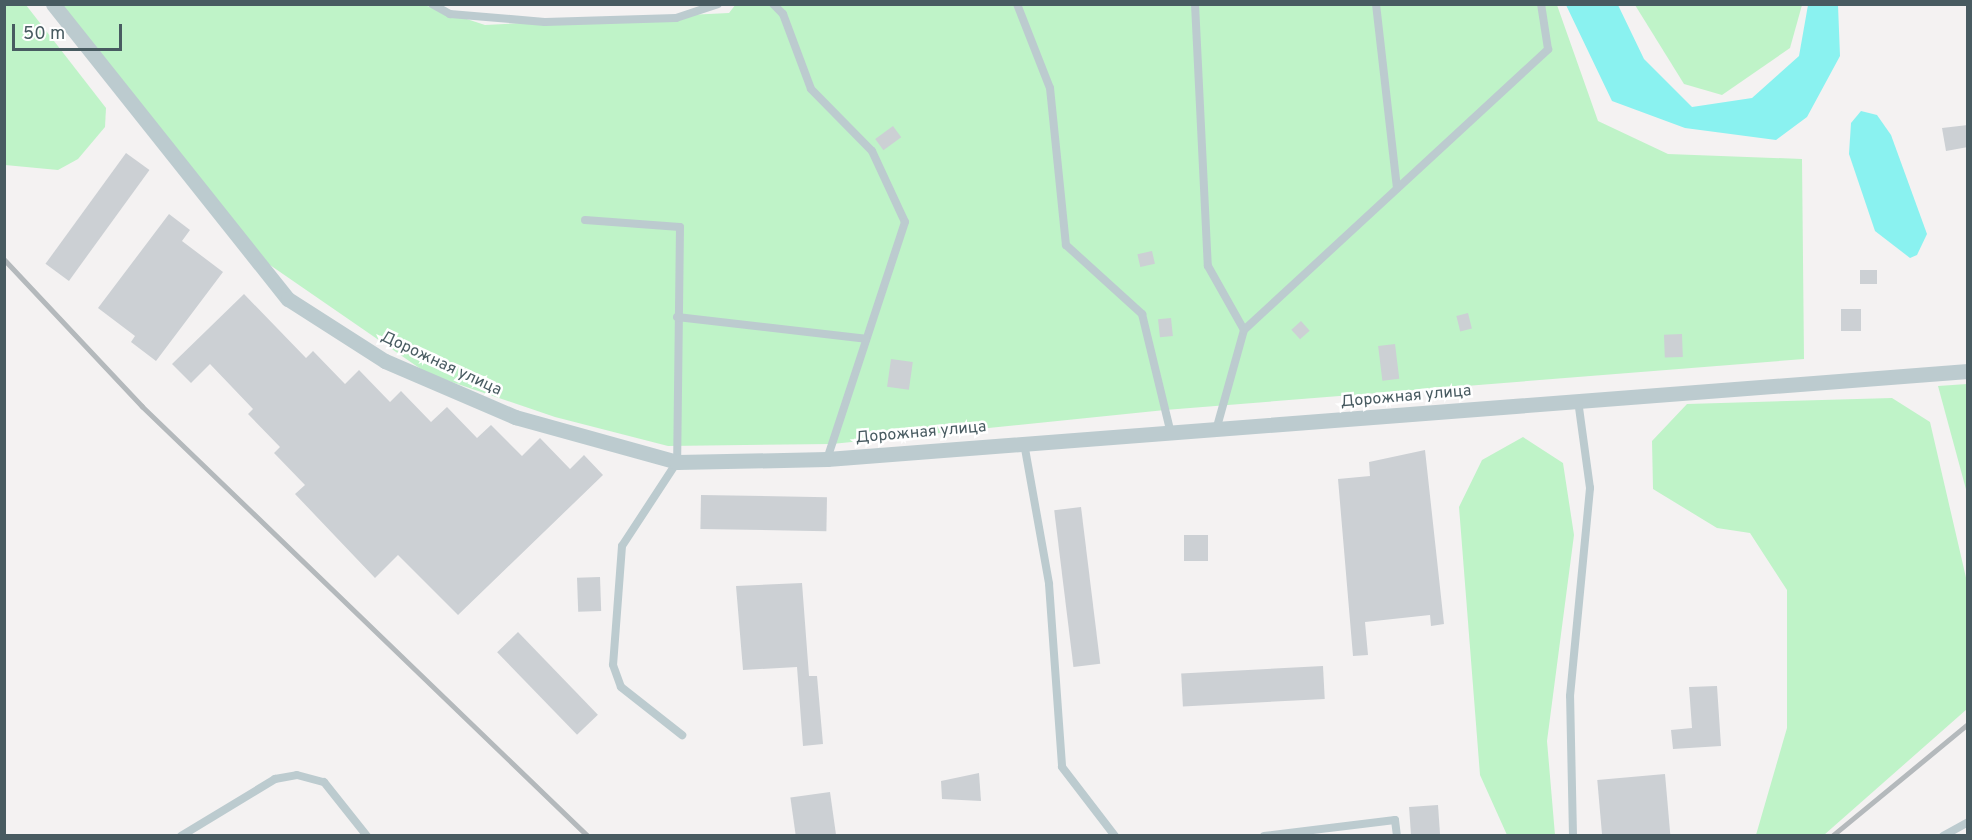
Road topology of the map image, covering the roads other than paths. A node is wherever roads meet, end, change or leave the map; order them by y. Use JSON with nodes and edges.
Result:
{"nodes":[{"id":1,"x":53,"y":4,"type":"edge"},
{"id":2,"x":432,"y":4,"type":"edge"},
{"id":3,"x":718,"y":4,"type":"edge"},
{"id":4,"x":773,"y":4,"type":"edge"},
{"id":5,"x":1017,"y":4,"type":"edge"},
{"id":6,"x":1195,"y":4,"type":"edge"},
{"id":7,"x":1376,"y":4,"type":"edge"},
{"id":8,"x":1540,"y":4,"type":"edge"},
{"id":9,"x":1397,"y":188,"type":"junction"},
{"id":10,"x":585,"y":220,"type":"dead end"},
{"id":11,"x":677,"y":317,"type":"junction"},
{"id":12,"x":1244,"y":330,"type":"junction"},
{"id":13,"x":866,"y":339,"type":"junction"},
{"id":14,"x":1968,"y":371,"type":"edge"},
{"id":15,"x":1578,"y":400,"type":"junction"},
{"id":16,"x":1216,"y":431,"type":"junction"},
{"id":17,"x":1171,"y":434,"type":"junction"},
{"id":18,"x":1024,"y":442,"type":"junction"},
{"id":19,"x":827,"y":459,"type":"junction"},
{"id":20,"x":677,"y":462,"type":"junction"},
{"id":21,"x":682,"y":735,"type":"dead end"},
{"id":22,"x":1968,"y":822,"type":"edge"},
{"id":23,"x":181,"y":836,"type":"edge"},
{"id":24,"x":367,"y":836,"type":"edge"},
{"id":25,"x":1115,"y":836,"type":"edge"},
{"id":26,"x":1264,"y":836,"type":"edge"},
{"id":27,"x":1397,"y":836,"type":"edge"},
{"id":28,"x":1573,"y":836,"type":"edge"},
{"id":29,"x":1943,"y":836,"type":"edge"}],
"edges":[{"from":1,"to":20,"type":"street","name":"Дорожная улица"},
{"from":2,"to":3,"type":"lane"},
{"from":4,"to":13,"type":"lane"},
{"from":5,"to":17,"type":"lane"},
{"from":6,"to":12,"type":"lane"},
{"from":7,"to":9,"type":"lane"},
{"from":8,"to":9,"type":"lane"},
{"from":9,"to":12,"type":"lane"},
{"from":10,"to":11,"type":"lane"},
{"from":11,"to":13,"type":"lane"},
{"from":11,"to":20,"type":"lane"},
{"from":12,"to":16,"type":"lane"},
{"from":13,"to":19,"type":"lane"},
{"from":14,"to":15,"type":"street","name":"Дорожная улица"},
{"from":15,"to":16,"type":"street","name":"Дорожная улица"},
{"from":15,"to":28,"type":"lane"},
{"from":16,"to":17,"type":"street","name":"Дорожная улица"},
{"from":17,"to":18,"type":"street","name":"Дорожная улица"},
{"from":18,"to":19,"type":"street","name":"Дорожная улица"},
{"from":18,"to":25,"type":"lane"},
{"from":19,"to":20,"type":"street","name":"Дорожная улица"},
{"from":20,"to":21,"type":"lane"},
{"from":22,"to":29,"type":"lane"},
{"from":23,"to":24,"type":"lane"},
{"from":26,"to":27,"type":"lane"}]}
